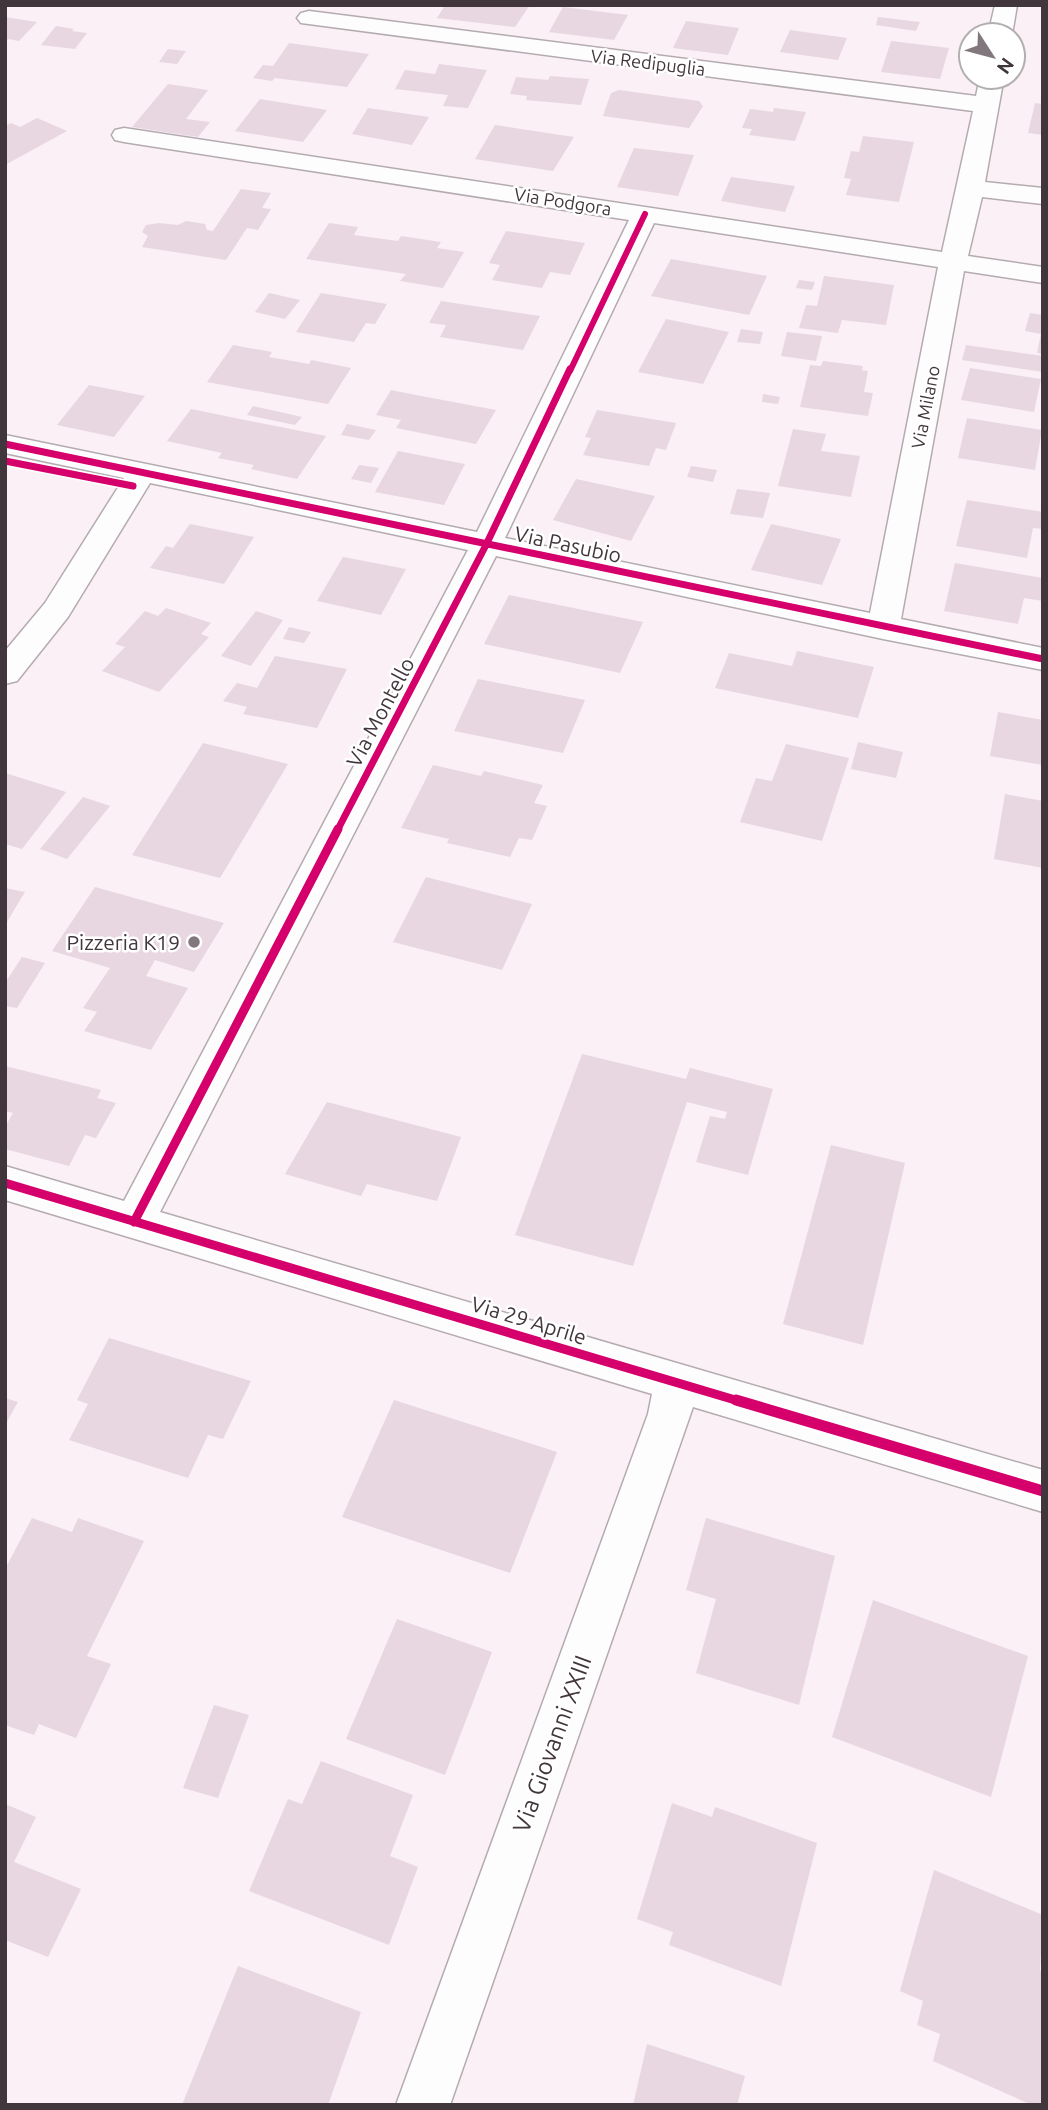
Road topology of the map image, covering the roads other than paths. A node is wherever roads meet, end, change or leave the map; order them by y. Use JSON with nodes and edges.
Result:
{"nodes":[{"id":1,"x":309,"y":18,"type":"dead end"},
{"id":2,"x":990,"y":91,"type":"edge"},
{"id":3,"x":987,"y":105,"type":"junction"},
{"id":4,"x":124,"y":135,"type":"dead end"},
{"id":5,"x":971,"y":188,"type":"junction"},
{"id":6,"x":1043,"y":196,"type":"edge"},
{"id":7,"x":645,"y":214,"type":"junction"},
{"id":8,"x":953,"y":261,"type":"junction"},
{"id":9,"x":1043,"y":275,"type":"edge"},
{"id":10,"x":5,"y":444,"type":"edge"},
{"id":11,"x":142,"y":472,"type":"junction"},
{"id":12,"x":486,"y":545,"type":"junction"},
{"id":13,"x":883,"y":628,"type":"junction"},
{"id":14,"x":1043,"y":659,"type":"edge"},
{"id":15,"x":5,"y":673,"type":"edge"},
{"id":16,"x":5,"y":1183,"type":"edge"},
{"id":17,"x":134,"y":1222,"type":"junction"},
{"id":18,"x":676,"y":1382,"type":"junction"},
{"id":19,"x":1043,"y":1491,"type":"edge"},
{"id":20,"x":423,"y":2105,"type":"edge"}],
"edges":[{"from":1,"to":3,"type":"street","name":"Via Redipuglia"},
{"from":2,"to":3,"type":"street","name":"Via Milano"},
{"from":3,"to":5,"type":"street","name":"Via Milano"},
{"from":4,"to":7,"type":"street","name":"Via Podgora"},
{"from":5,"to":6,"type":"street"},
{"from":5,"to":8,"type":"street","name":"Via Milano"},
{"from":7,"to":8,"type":"street","name":"Via Podgora"},
{"from":7,"to":12,"type":"street","name":"Via Montello"},
{"from":8,"to":9,"type":"street","name":"Via Podgora"},
{"from":8,"to":13,"type":"street","name":"Via Milano"},
{"from":10,"to":11,"type":"street","name":"Via Pasubio"},
{"from":11,"to":12,"type":"street","name":"Via Pasubio"},
{"from":11,"to":15,"type":"street"},
{"from":12,"to":13,"type":"street","name":"Via Pasubio"},
{"from":12,"to":17,"type":"street","name":"Via Montello"},
{"from":13,"to":14,"type":"street","name":"Via Pasubio"},
{"from":16,"to":17,"type":"street","name":"Via 29 Aprile"},
{"from":17,"to":18,"type":"street","name":"Via 29 Aprile"},
{"from":18,"to":19,"type":"street","name":"Via 29 Aprile"},
{"from":18,"to":20,"type":"street","name":"Via Giovanni XXIII"}]}
